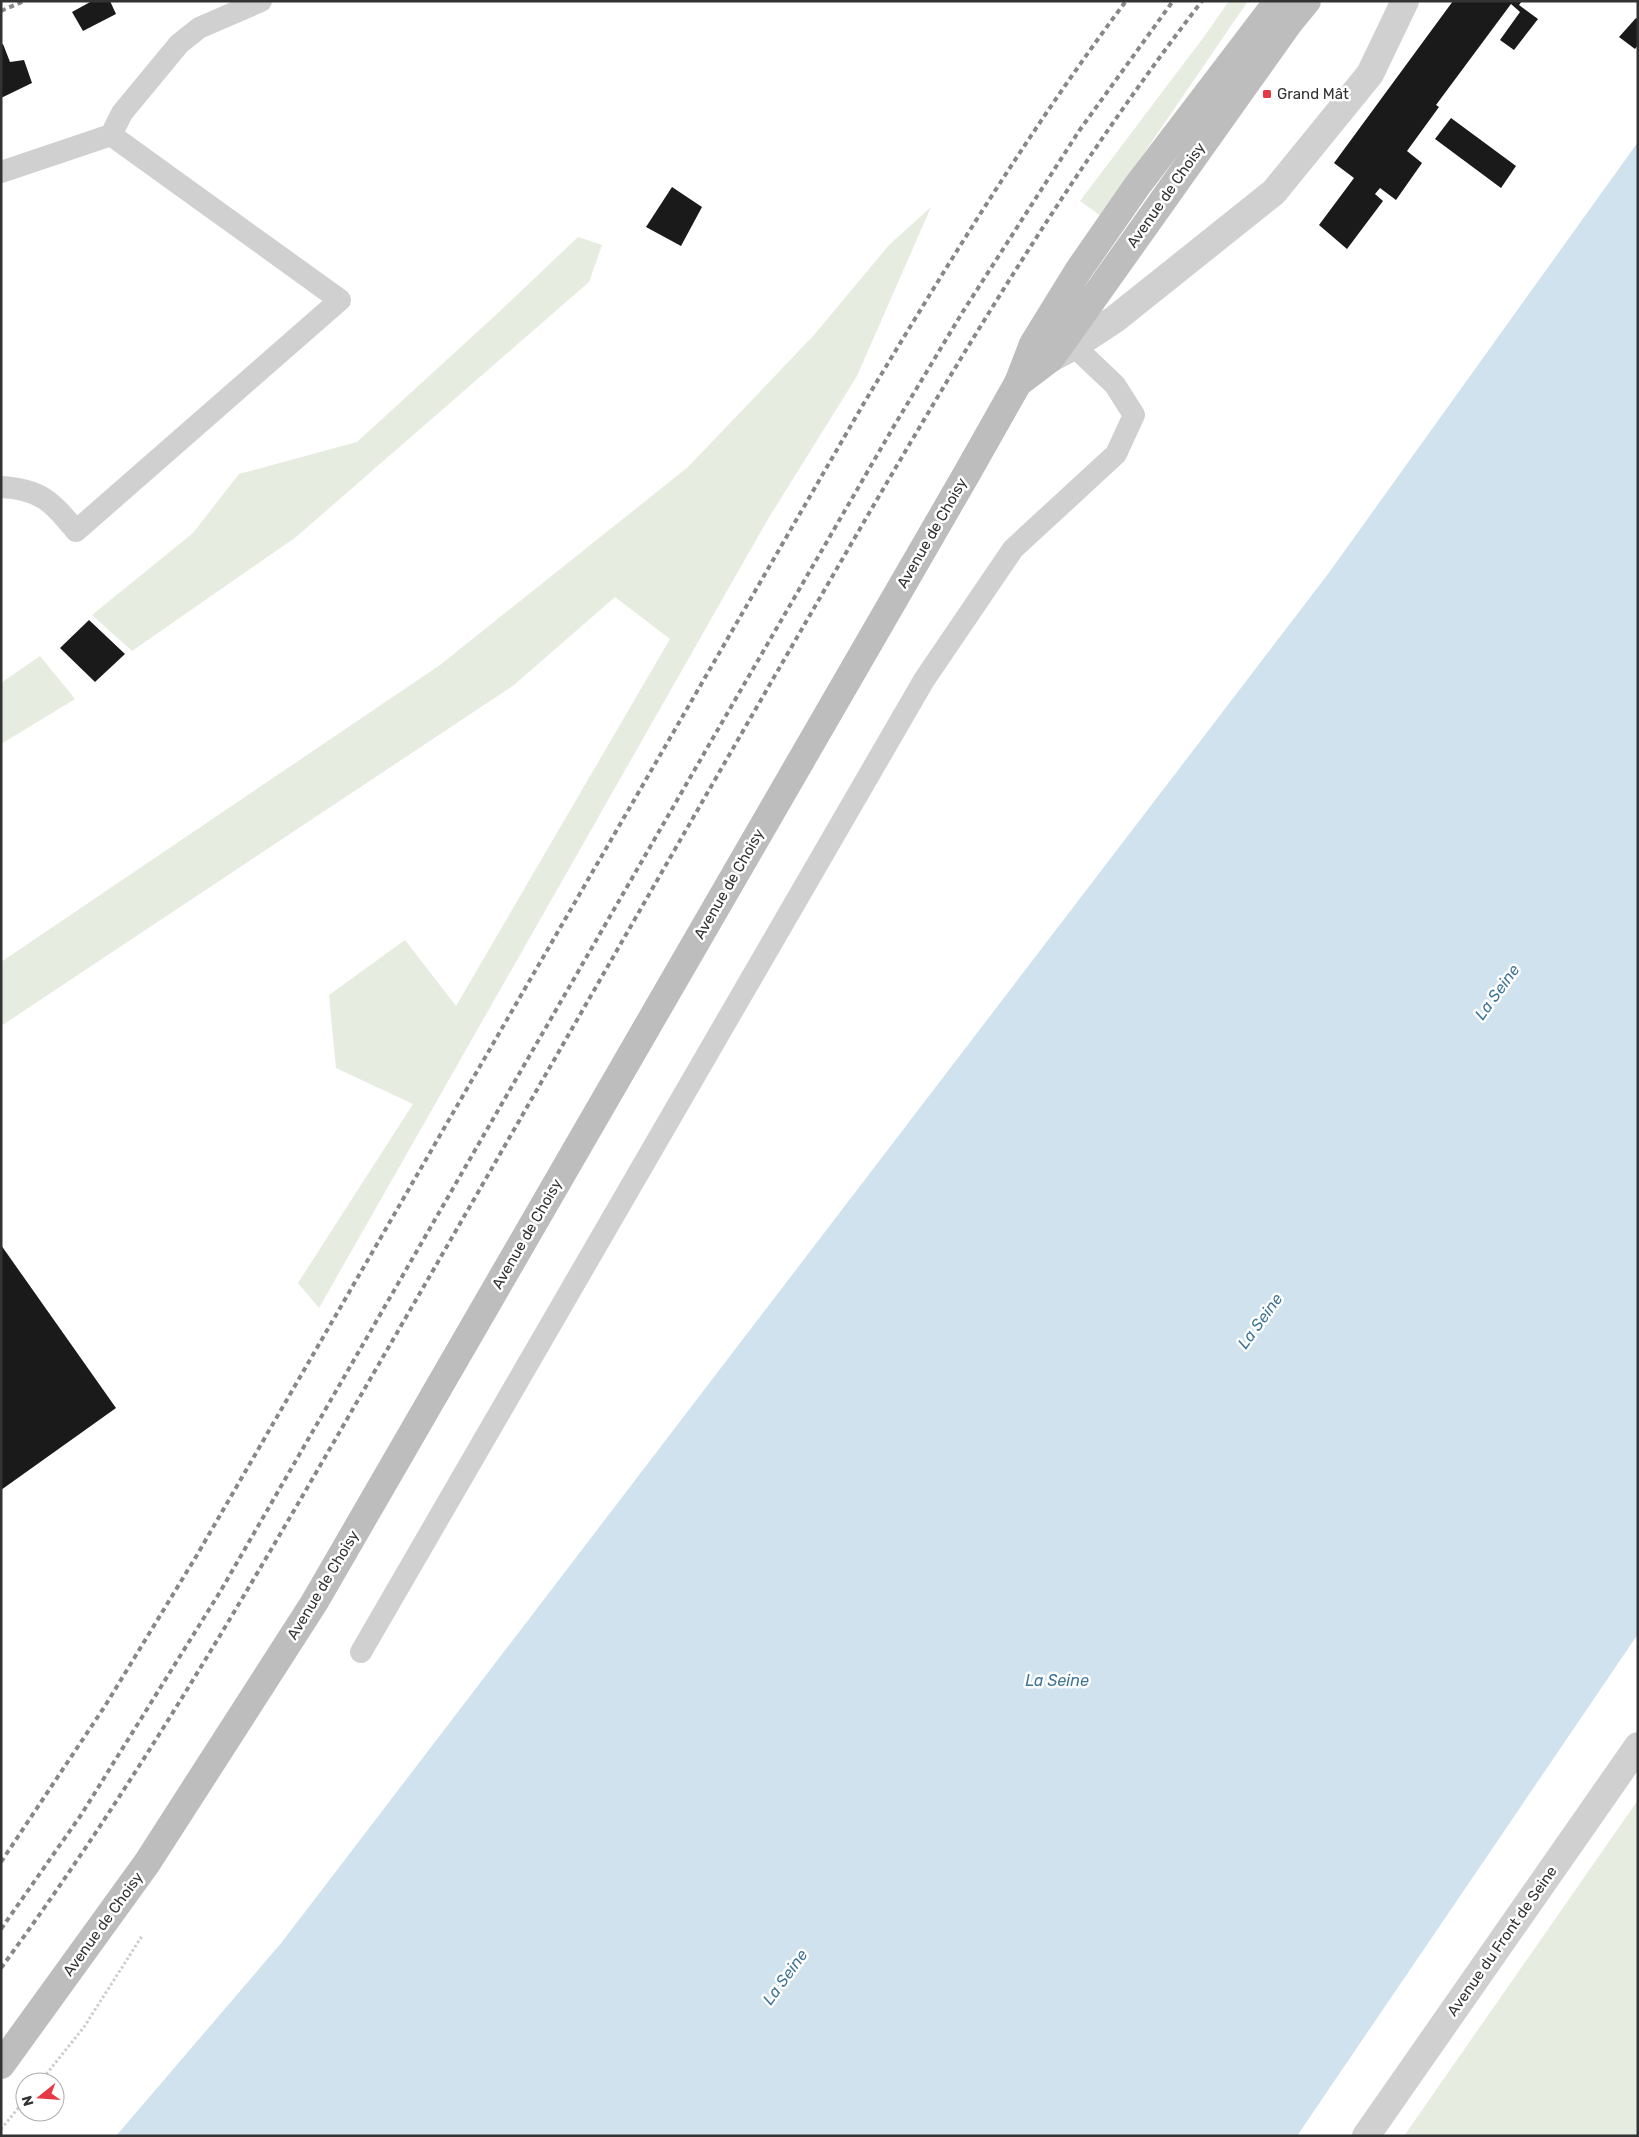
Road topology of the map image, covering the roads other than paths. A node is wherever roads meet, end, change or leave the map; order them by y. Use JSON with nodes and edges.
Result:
{"nodes":[{"id":1,"x":261,"y":1,"type":"edge"},
{"id":2,"x":1278,"y":1,"type":"edge"},
{"id":3,"x":1307,"y":1,"type":"edge"},
{"id":4,"x":1403,"y":2,"type":"edge"},
{"id":5,"x":111,"y":136,"type":"junction"},
{"id":6,"x":1,"y":172,"type":"edge"},
{"id":7,"x":1063,"y":352,"type":"junction"},
{"id":8,"x":1018,"y":383,"type":"junction"},
{"id":9,"x":1,"y":487,"type":"edge"},
{"id":10,"x":360,"y":1652,"type":"dead end"},
{"id":11,"x":1638,"y":1746,"type":"edge"},
{"id":12,"x":1,"y":2065,"type":"edge"},
{"id":13,"x":1366,"y":2136,"type":"edge"}],
"edges":[{"from":1,"to":5,"type":"lane"},
{"from":2,"to":8,"type":"main road","name":"Avenue de Choisy"},
{"from":3,"to":7,"type":"main road","name":"Avenue de Choisy"},
{"from":4,"to":7,"type":"street"},
{"from":5,"to":6,"type":"lane"},
{"from":5,"to":9,"type":"lane"},
{"from":7,"to":8,"type":"main road","name":"Avenue de Choisy"},
{"from":7,"to":10,"type":"lane"},
{"from":8,"to":12,"type":"main road","name":"Avenue de Choisy"},
{"from":11,"to":13,"type":"street","name":"Avenue du Front de Seine"}]}
